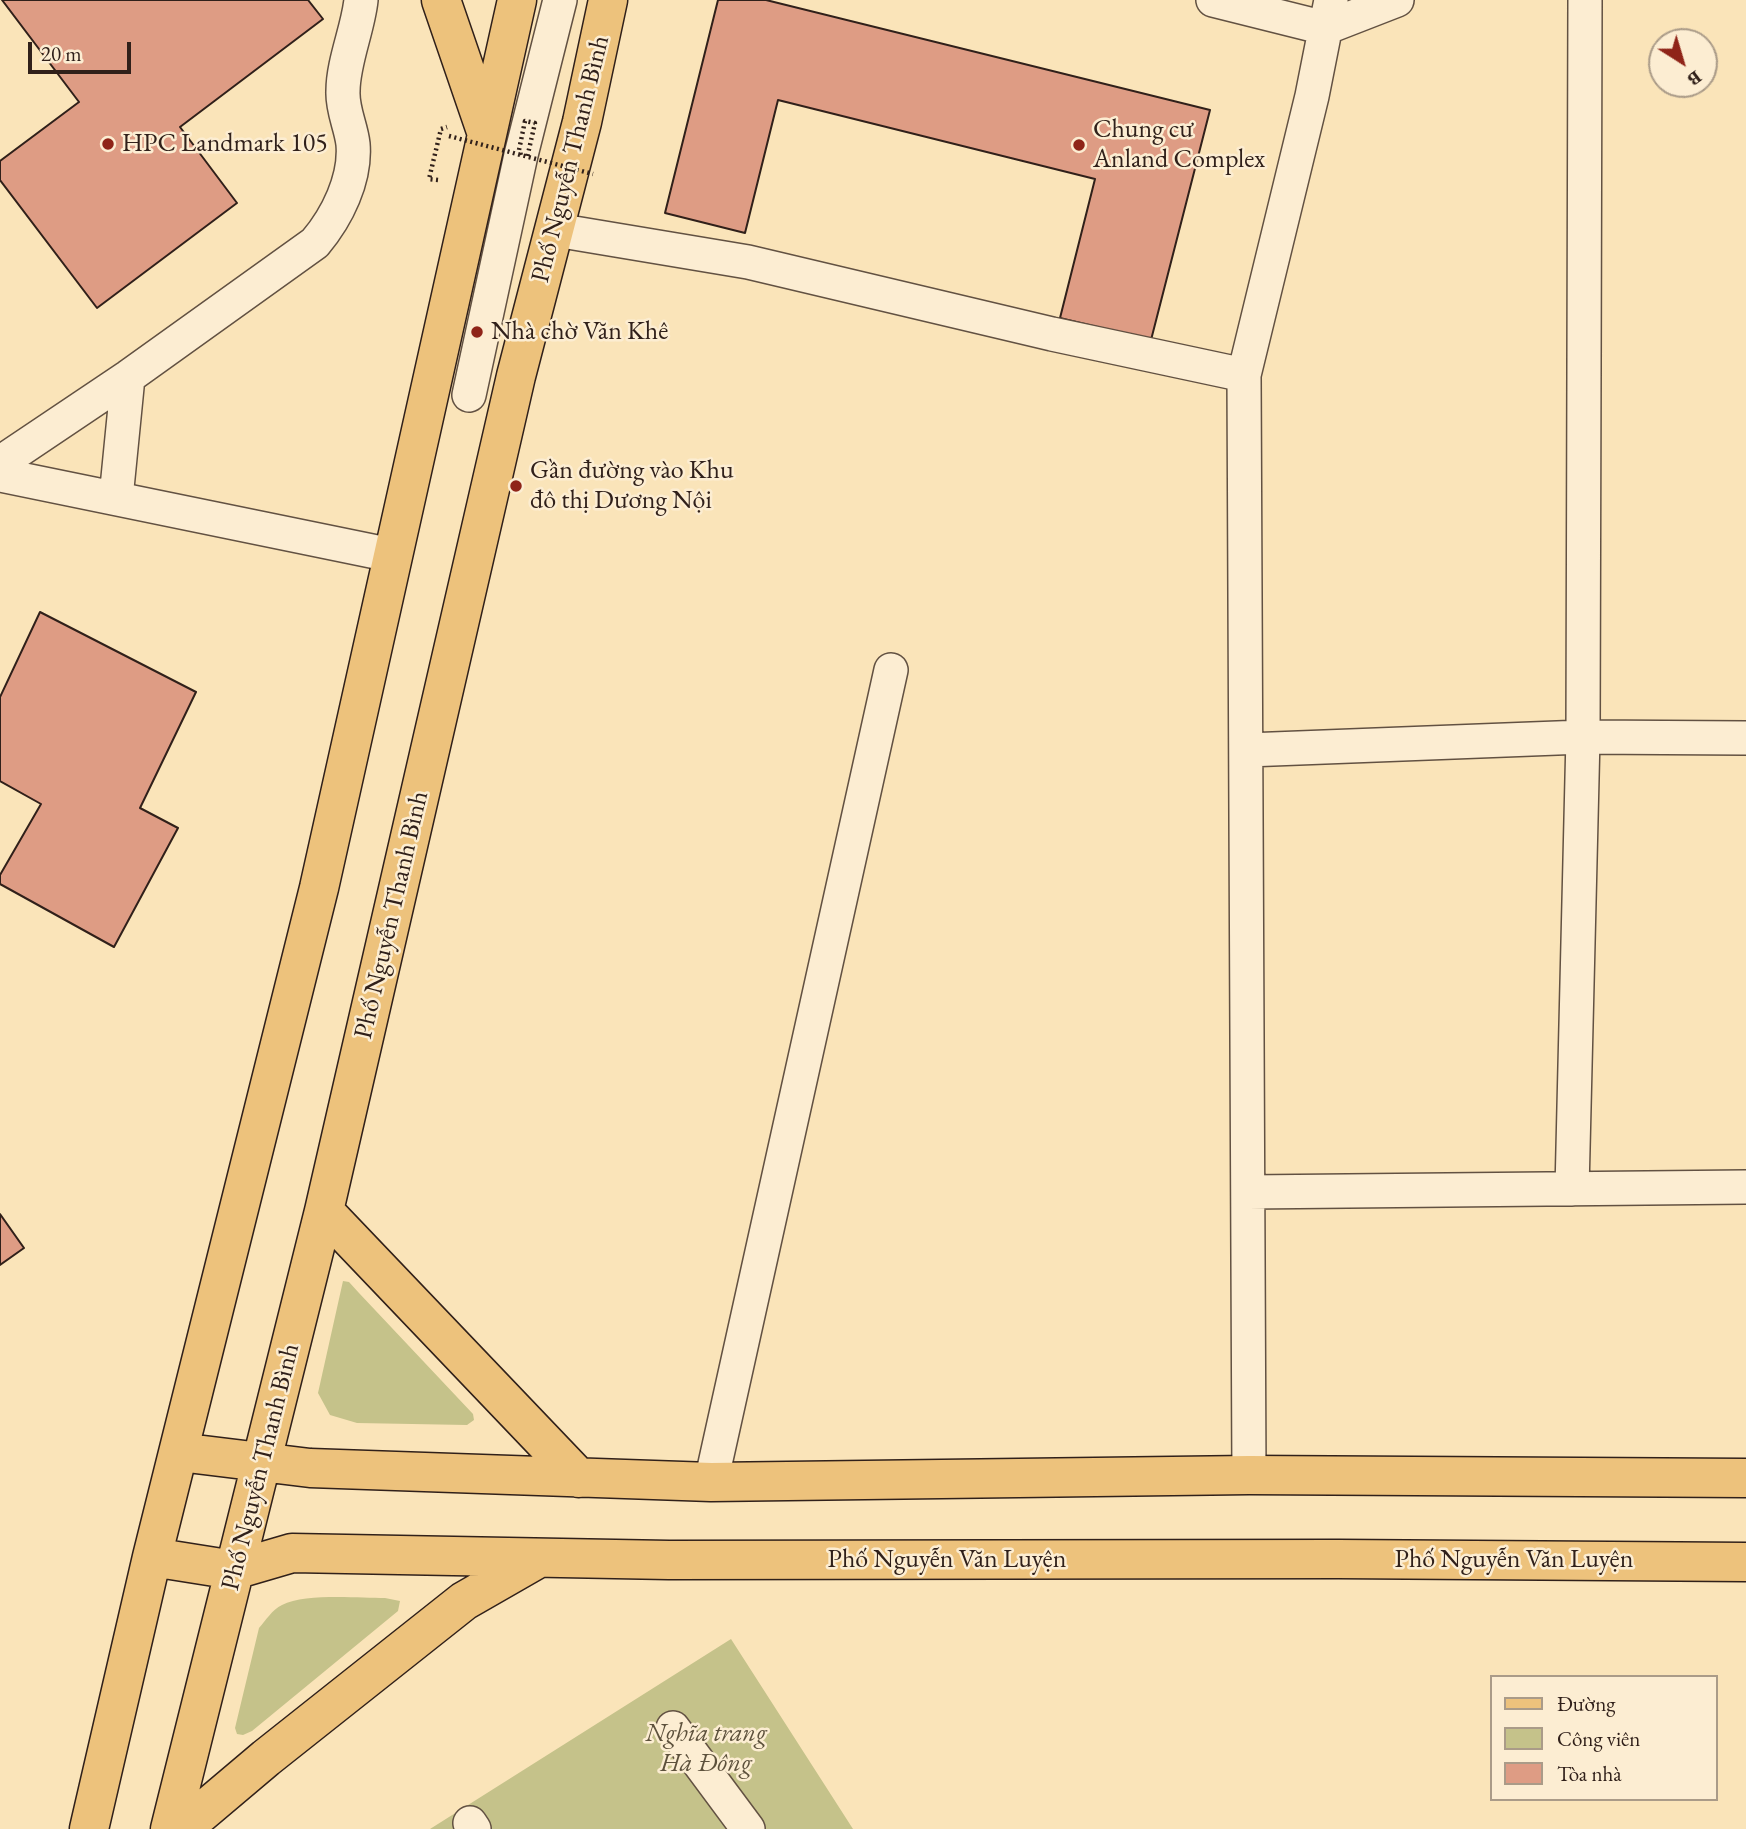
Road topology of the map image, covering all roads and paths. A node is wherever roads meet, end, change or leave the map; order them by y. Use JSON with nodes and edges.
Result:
{"nodes":[{"id":1,"x":361,"y":0,"type":"edge"},
{"id":2,"x":441,"y":0,"type":"edge"},
{"id":3,"x":517,"y":0,"type":"edge"},
{"id":4,"x":560,"y":0,"type":"edge"},
{"id":5,"x":608,"y":0,"type":"edge"},
{"id":6,"x":1213,"y":0,"type":"edge"},
{"id":7,"x":1396,"y":0,"type":"edge"},
{"id":8,"x":1585,"y":0,"type":"edge"},
{"id":9,"x":1328,"y":14,"type":"edge"},
{"id":10,"x":469,"y":130,"type":"junction"},
{"id":11,"x":446,"y":147,"type":"dead end"},
{"id":12,"x":524,"y":156,"type":"junction"},
{"id":13,"x":440,"y":169,"type":"dead end"},
{"id":14,"x":593,"y":174,"type":"dead end"},
{"id":15,"x":556,"y":229,"type":"junction"},
{"id":16,"x":1244,"y":374,"type":"junction"},
{"id":17,"x":128,"y":377,"type":"junction"},
{"id":18,"x":469,"y":395,"type":"dead end"},
{"id":19,"x":0,"y":463,"type":"edge"},
{"id":20,"x":0,"y":475,"type":"edge"},
{"id":21,"x":116,"y":498,"type":"junction"},
{"id":22,"x":391,"y":555,"type":"junction"},
{"id":23,"x":891,"y":670,"type":"dead end"},
{"id":24,"x":1583,"y":737,"type":"junction"},
{"id":25,"x":1746,"y":738,"type":"edge"},
{"id":26,"x":1247,"y":750,"type":"junction"},
{"id":27,"x":1746,"y":1187,"type":"edge"},
{"id":28,"x":1572,"y":1189,"type":"junction"},
{"id":29,"x":1248,"y":1192,"type":"junction"},
{"id":30,"x":324,"y":1211,"type":"junction"},
{"id":31,"x":178,"y":1452,"type":"junction"},
{"id":32,"x":263,"y":1463,"type":"junction"},
{"id":33,"x":1249,"y":1475,"type":"junction"},
{"id":34,"x":579,"y":1478,"type":"junction"},
{"id":35,"x":1746,"y":1478,"type":"edge"},
{"id":36,"x":711,"y":1482,"type":"junction"},
{"id":37,"x":152,"y":1557,"type":"junction"},
{"id":38,"x":540,"y":1557,"type":"junction"},
{"id":39,"x":1746,"y":1562,"type":"edge"},
{"id":40,"x":234,"y":1570,"type":"junction"},
{"id":41,"x":673,"y":1728,"type":"dead end"},
{"id":42,"x":89,"y":1829,"type":"edge"},
{"id":43,"x":170,"y":1829,"type":"edge"},
{"id":44,"x":182,"y":1829,"type":"edge"},
{"id":45,"x":748,"y":1829,"type":"edge"}],
"edges":[{"from":1,"to":17,"type":"street"},
{"from":2,"to":10,"type":"main road"},
{"from":3,"to":10,"type":"main road"},
{"from":4,"to":12,"type":"street"},
{"from":5,"to":15,"type":"main road","name":"Phố Nguyễn Thanh Bình"},
{"from":6,"to":9,"type":"street"},
{"from":7,"to":9,"type":"street"},
{"from":8,"to":24,"type":"street"},
{"from":9,"to":16,"type":"street"},
{"from":10,"to":13,"type":"path"},
{"from":10,"to":22,"type":"main road"},
{"from":11,"to":12,"type":"path","bridge":true},
{"from":12,"to":12,"type":"path","bridge":true},
{"from":12,"to":14,"type":"path","bridge":true},
{"from":12,"to":18,"type":"street"},
{"from":15,"to":16,"type":"street"},
{"from":15,"to":30,"type":"main road","name":"Phố Nguyễn Thanh Bình"},
{"from":16,"to":26,"type":"street"},
{"from":17,"to":19,"type":"street"},
{"from":17,"to":21,"type":"street"},
{"from":20,"to":21,"type":"street"},
{"from":21,"to":22,"type":"street"},
{"from":22,"to":31,"type":"main road"},
{"from":23,"to":36,"type":"street"},
{"from":24,"to":25,"type":"street"},
{"from":24,"to":26,"type":"street"},
{"from":24,"to":28,"type":"street"},
{"from":26,"to":29,"type":"street"},
{"from":27,"to":28,"type":"street"},
{"from":28,"to":29,"type":"street"},
{"from":29,"to":33,"type":"street"},
{"from":30,"to":32,"type":"main road","name":"Phố Nguyễn Thanh Bình"},
{"from":30,"to":34,"type":"main road"},
{"from":31,"to":32,"type":"main road"},
{"from":31,"to":37,"type":"main road"},
{"from":32,"to":34,"type":"main road"},
{"from":32,"to":40,"type":"main road","name":"Phố Nguyễn Thanh Bình"},
{"from":33,"to":35,"type":"main road"},
{"from":33,"to":36,"type":"main road"},
{"from":34,"to":36,"type":"main road"},
{"from":37,"to":40,"type":"main road","name":"Phố Nguyễn Văn Luyện"},
{"from":37,"to":42,"type":"main road"},
{"from":38,"to":39,"type":"main road","name":"Phố Nguyễn Văn Luyện"},
{"from":38,"to":40,"type":"main road","name":"Phố Nguyễn Văn Luyện"},
{"from":38,"to":44,"type":"main road"},
{"from":40,"to":43,"type":"main road","name":"Phố Nguyễn Thanh Bình"},
{"from":41,"to":45,"type":"street"}]}
